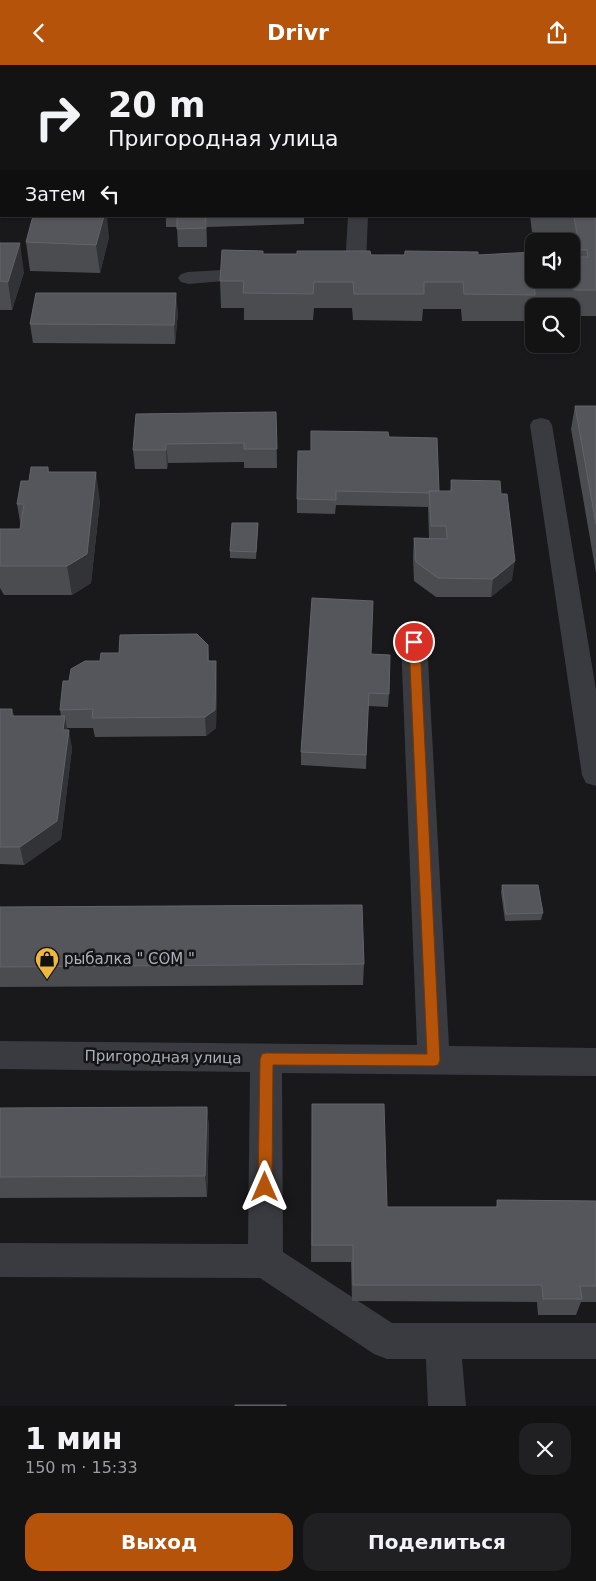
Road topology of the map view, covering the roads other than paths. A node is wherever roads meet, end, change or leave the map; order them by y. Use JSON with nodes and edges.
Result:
{"nodes":[{"id":1,"x":358,"y":217,"type":"edge"},
{"id":2,"x":395,"y":268,"type":"edge"},
{"id":3,"x":277,"y":273,"type":"edge"},
{"id":4,"x":188,"y":279,"type":"dead end"},
{"id":5,"x":541,"y":425,"type":"dead end"},
{"id":6,"x":414,"y":642,"type":"dead end"},
{"id":7,"x":596,"y":775,"type":"edge"},
{"id":8,"x":0,"y":1055,"type":"edge"},
{"id":9,"x":266,"y":1059,"type":"junction"},
{"id":10,"x":434,"y":1060,"type":"junction"},
{"id":11,"x":596,"y":1062,"type":"edge"},
{"id":12,"x":0,"y":1260,"type":"edge"},
{"id":13,"x":265,"y":1261,"type":"junction"},
{"id":14,"x":443,"y":1341,"type":"junction"},
{"id":15,"x":596,"y":1341,"type":"edge"},
{"id":16,"x":447,"y":1406,"type":"edge"}],
"edges":[{"from":1,"to":2,"type":"street"},
{"from":3,"to":4,"type":"street"},
{"from":5,"to":7,"type":"street"},
{"from":6,"to":10,"type":"street"},
{"from":8,"to":9,"type":"street","name":"Пригородная улица"},
{"from":9,"to":10,"type":"street","name":"Пригородная улица"},
{"from":9,"to":13,"type":"street"},
{"from":10,"to":11,"type":"street","name":"Пригородная улица"},
{"from":12,"to":13,"type":"street"},
{"from":13,"to":14,"type":"street"},
{"from":14,"to":15,"type":"street"},
{"from":14,"to":16,"type":"street"}]}
